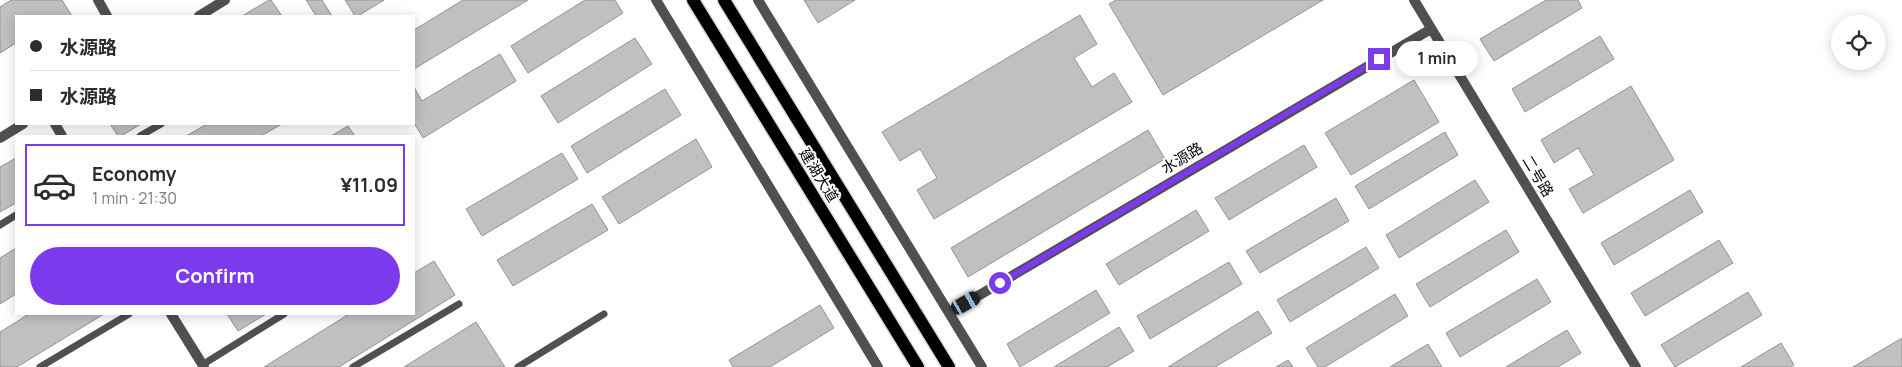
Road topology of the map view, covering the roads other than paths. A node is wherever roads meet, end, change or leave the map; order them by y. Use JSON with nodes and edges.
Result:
{"nodes":[{"id":1,"x":98,"y":0,"type":"edge"},
{"id":2,"x":225,"y":0,"type":"edge"},
{"id":3,"x":656,"y":0,"type":"edge"},
{"id":4,"x":693,"y":0,"type":"edge"},
{"id":5,"x":724,"y":0,"type":"edge"},
{"id":6,"x":758,"y":0,"type":"edge"},
{"id":7,"x":1414,"y":0,"type":"edge"},
{"id":8,"x":106,"y":15,"type":"edge"},
{"id":9,"x":201,"y":15,"type":"edge"},
{"id":10,"x":1431,"y":29,"type":"junction"},
{"id":11,"x":21,"y":125,"type":"edge"},
{"id":12,"x":159,"y":125,"type":"edge"},
{"id":13,"x":142,"y":135,"type":"edge"},
{"id":14,"x":0,"y":138,"type":"edge"},
{"id":15,"x":15,"y":216,"type":"edge"},
{"id":16,"x":0,"y":225,"type":"edge"},
{"id":17,"x":458,"y":304,"type":"dead end"},
{"id":18,"x":949,"y":313,"type":"junction"},
{"id":19,"x":604,"y":314,"type":"dead end"},
{"id":20,"x":127,"y":315,"type":"edge"},
{"id":21,"x":172,"y":315,"type":"edge"},
{"id":22,"x":282,"y":315,"type":"edge"},
{"id":23,"x":203,"y":366,"type":"edge"},
{"id":24,"x":874,"y":366,"type":"edge"},
{"id":25,"x":40,"y":367,"type":"edge"},
{"id":26,"x":353,"y":367,"type":"edge"},
{"id":27,"x":518,"y":367,"type":"edge"},
{"id":28,"x":918,"y":367,"type":"edge"},
{"id":29,"x":949,"y":367,"type":"edge"},
{"id":30,"x":982,"y":367,"type":"edge"},
{"id":31,"x":1636,"y":367,"type":"edge"}],
"edges":[{"from":1,"to":8,"type":"street"},
{"from":2,"to":9,"type":"street"},
{"from":3,"to":24,"type":"street"},
{"from":4,"to":28,"type":"main road","name":"建湖大道"},
{"from":5,"to":29,"type":"main road","name":"建湖大道"},
{"from":6,"to":18,"type":"street"},
{"from":7,"to":10,"type":"street","name":"二号路"},
{"from":10,"to":18,"type":"street","name":"水源路"},
{"from":10,"to":31,"type":"street","name":"二号路"},
{"from":11,"to":14,"type":"street"},
{"from":12,"to":13,"type":"lane"},
{"from":15,"to":16,"type":"lane"},
{"from":17,"to":26,"type":"lane"},
{"from":18,"to":30,"type":"street"},
{"from":19,"to":27,"type":"lane"},
{"from":20,"to":25,"type":"lane"},
{"from":21,"to":23,"type":"street"},
{"from":22,"to":23,"type":"lane"}]}
